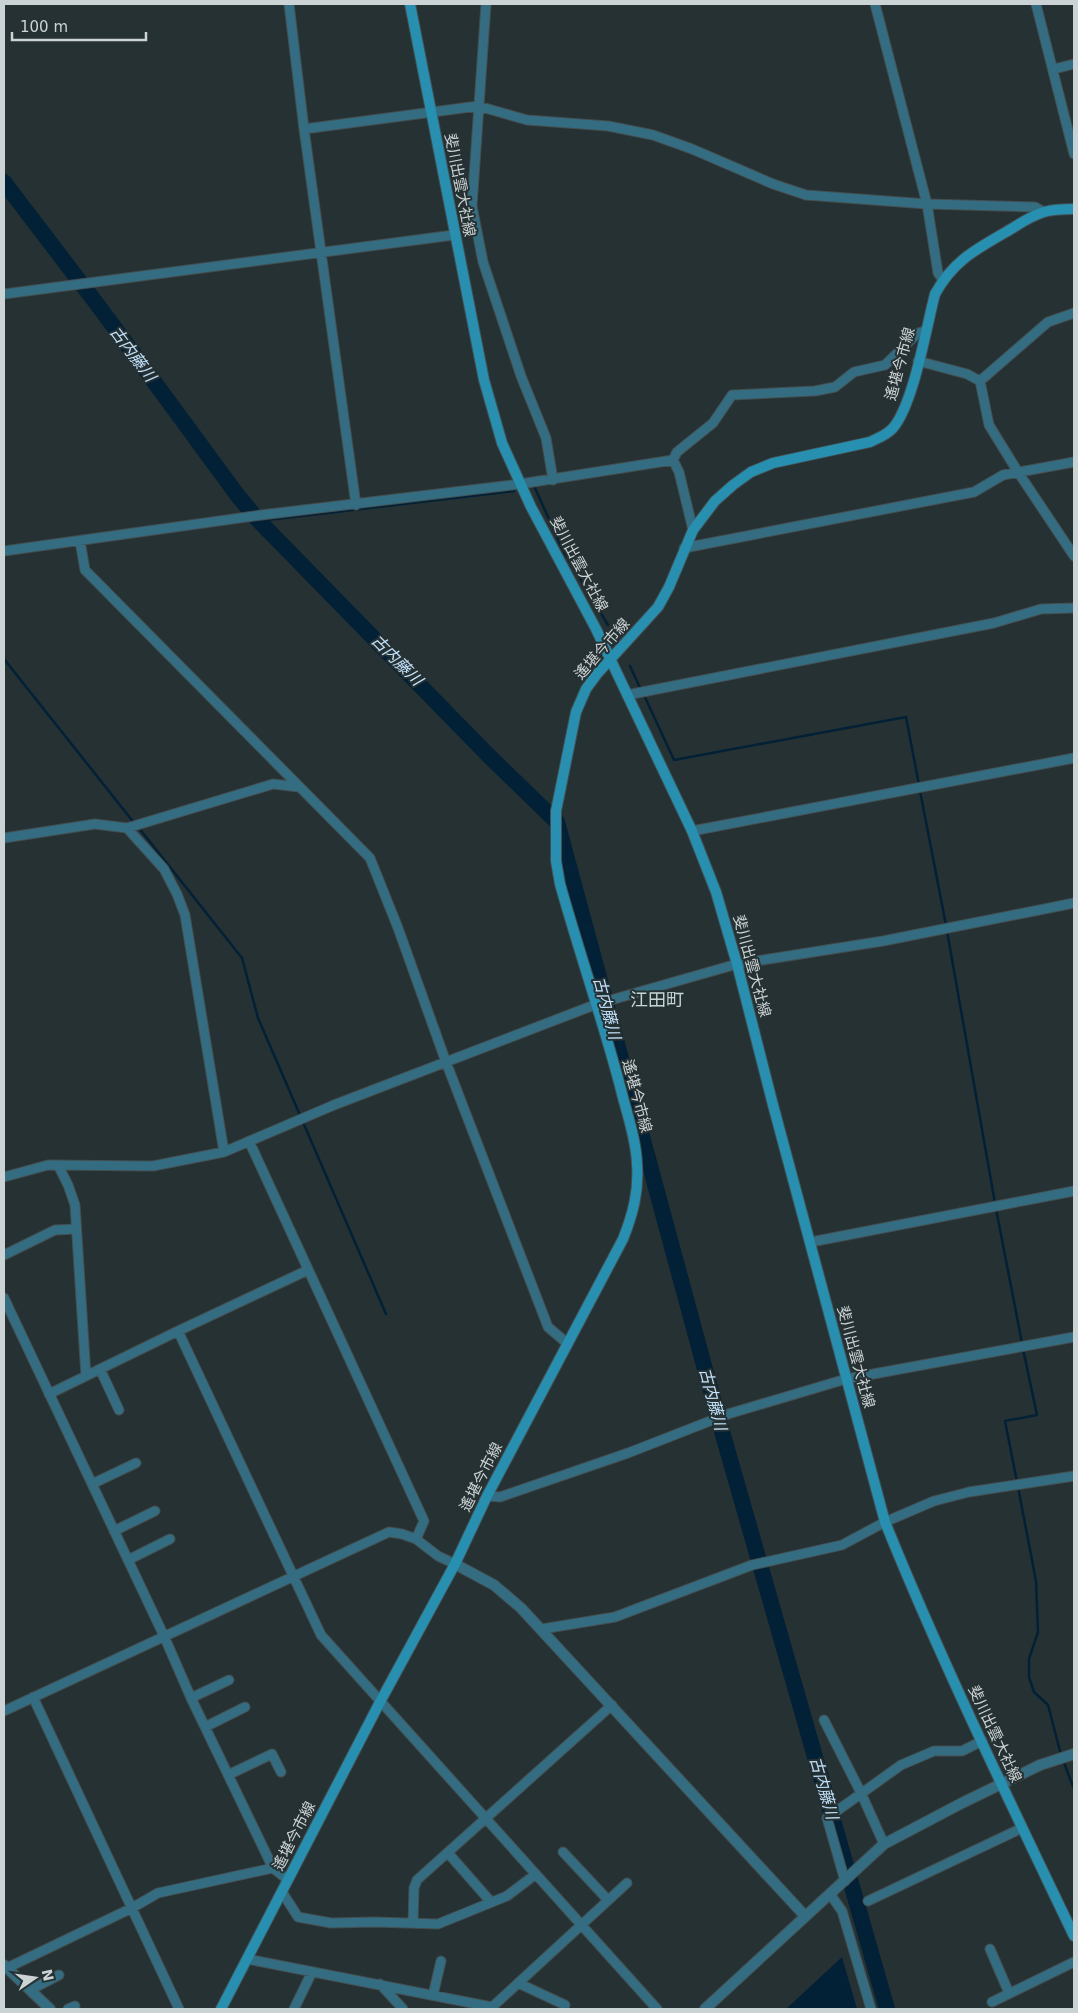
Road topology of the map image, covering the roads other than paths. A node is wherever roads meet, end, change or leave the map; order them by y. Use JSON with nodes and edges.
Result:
{"nodes":[{"id":1,"x":289,"y":4,"type":"edge"},
{"id":2,"x":410,"y":4,"type":"edge"},
{"id":3,"x":486,"y":4,"type":"edge"},
{"id":4,"x":875,"y":4,"type":"edge"},
{"id":5,"x":1036,"y":4,"type":"edge"},
{"id":6,"x":1074,"y":64,"type":"edge"},
{"id":7,"x":1054,"y":69,"type":"junction"},
{"id":8,"x":478,"y":106,"type":"junction"},
{"id":9,"x":431,"y":112,"type":"junction"},
{"id":10,"x":304,"y":128,"type":"junction"},
{"id":11,"x":1074,"y":154,"type":"edge"},
{"id":12,"x":927,"y":204,"type":"junction"},
{"id":13,"x":1074,"y":209,"type":"edge"},
{"id":14,"x":1044,"y":212,"type":"junction"},
{"id":15,"x":454,"y":235,"type":"junction"},
{"id":16,"x":321,"y":252,"type":"junction"},
{"id":17,"x":943,"y":280,"type":"junction"},
{"id":18,"x":4,"y":294,"type":"edge"},
{"id":19,"x":1074,"y":313,"type":"edge"},
{"id":20,"x":925,"y":331,"type":"junction"},
{"id":21,"x":918,"y":361,"type":"junction"},
{"id":22,"x":980,"y":381,"type":"junction"},
{"id":23,"x":673,"y":460,"type":"junction"},
{"id":24,"x":1074,"y":462,"type":"edge"},
{"id":25,"x":1018,"y":472,"type":"junction"},
{"id":26,"x":553,"y":480,"type":"junction"},
{"id":27,"x":520,"y":484,"type":"junction"},
{"id":28,"x":356,"y":505,"type":"junction"},
{"id":29,"x":693,"y":530,"type":"junction"},
{"id":30,"x":80,"y":541,"type":"junction"},
{"id":31,"x":684,"y":548,"type":"junction"},
{"id":32,"x":4,"y":551,"type":"edge"},
{"id":33,"x":1074,"y":556,"type":"edge"},
{"id":34,"x":1074,"y":608,"type":"edge"},
{"id":35,"x":610,"y":658,"type":"junction"},
{"id":36,"x":627,"y":695,"type":"junction"},
{"id":37,"x":1074,"y":758,"type":"edge"},
{"id":38,"x":299,"y":787,"type":"junction"},
{"id":39,"x":127,"y":828,"type":"junction"},
{"id":40,"x":692,"y":831,"type":"junction"},
{"id":41,"x":4,"y":838,"type":"edge"},
{"id":42,"x":1074,"y":903,"type":"edge"},
{"id":43,"x":737,"y":964,"type":"junction"},
{"id":44,"x":597,"y":1004,"type":"junction"},
{"id":45,"x":446,"y":1062,"type":"junction"},
{"id":46,"x":249,"y":1141,"type":"junction"},
{"id":47,"x":224,"y":1152,"type":"junction"},
{"id":48,"x":58,"y":1165,"type":"junction"},
{"id":49,"x":4,"y":1177,"type":"edge"},
{"id":50,"x":1074,"y":1191,"type":"edge"},
{"id":51,"x":76,"y":1229,"type":"junction"},
{"id":52,"x":811,"y":1242,"type":"junction"},
{"id":53,"x":4,"y":1255,"type":"edge"},
{"id":54,"x":308,"y":1270,"type":"junction"},
{"id":55,"x":4,"y":1298,"type":"edge"},
{"id":56,"x":178,"y":1331,"type":"junction"},
{"id":57,"x":1074,"y":1336,"type":"edge"},
{"id":58,"x":568,"y":1344,"type":"junction"},
{"id":59,"x":100,"y":1369,"type":"junction"},
{"id":60,"x":86,"y":1376,"type":"junction"},
{"id":61,"x":846,"y":1379,"type":"junction"},
{"id":62,"x":49,"y":1394,"type":"junction"},
{"id":63,"x":118,"y":1410,"type":"dead end"},
{"id":64,"x":136,"y":1463,"type":"dead end"},
{"id":65,"x":1074,"y":1476,"type":"edge"},
{"id":66,"x":92,"y":1484,"type":"junction"},
{"id":67,"x":487,"y":1496,"type":"junction"},
{"id":68,"x":155,"y":1511,"type":"dead end"},
{"id":69,"x":885,"y":1522,"type":"junction"},
{"id":70,"x":114,"y":1531,"type":"junction"},
{"id":71,"x":170,"y":1539,"type":"dead end"},
{"id":72,"x":416,"y":1539,"type":"junction"},
{"id":73,"x":128,"y":1560,"type":"junction"},
{"id":74,"x":455,"y":1564,"type":"junction"},
{"id":75,"x":292,"y":1577,"type":"junction"},
{"id":76,"x":542,"y":1629,"type":"junction"},
{"id":77,"x":164,"y":1636,"type":"junction"},
{"id":78,"x":229,"y":1680,"type":"dead end"},
{"id":79,"x":33,"y":1697,"type":"junction"},
{"id":80,"x":191,"y":1698,"type":"junction"},
{"id":81,"x":380,"y":1702,"type":"junction"},
{"id":82,"x":612,"y":1705,"type":"junction"},
{"id":83,"x":244,"y":1707,"type":"dead end"},
{"id":84,"x":4,"y":1711,"type":"edge"},
{"id":85,"x":824,"y":1720,"type":"dead end"},
{"id":86,"x":205,"y":1727,"type":"junction"},
{"id":87,"x":982,"y":1741,"type":"junction"},
{"id":88,"x":1074,"y":1754,"type":"edge"},
{"id":89,"x":281,"y":1772,"type":"dead end"},
{"id":90,"x":228,"y":1775,"type":"junction"},
{"id":91,"x":1002,"y":1784,"type":"junction"},
{"id":92,"x":861,"y":1794,"type":"junction"},
{"id":93,"x":486,"y":1820,"type":"junction"},
{"id":94,"x":1022,"y":1828,"type":"junction"},
{"id":95,"x":884,"y":1844,"type":"junction"},
{"id":96,"x":563,"y":1852,"type":"dead end"},
{"id":97,"x":448,"y":1853,"type":"junction"},
{"id":98,"x":273,"y":1868,"type":"junction"},
{"id":99,"x":536,"y":1874,"type":"junction"},
{"id":100,"x":288,"y":1880,"type":"junction"},
{"id":101,"x":845,"y":1881,"type":"junction"},
{"id":102,"x":627,"y":1883,"type":"dead end"},
{"id":103,"x":282,"y":1892,"type":"junction"},
{"id":104,"x":830,"y":1894,"type":"junction"},
{"id":105,"x":608,"y":1900,"type":"junction"},
{"id":106,"x":868,"y":1901,"type":"dead end"},
{"id":107,"x":491,"y":1902,"type":"junction"},
{"id":108,"x":132,"y":1908,"type":"junction"},
{"id":109,"x":805,"y":1916,"type":"junction"},
{"id":110,"x":413,"y":1923,"type":"junction"},
{"id":111,"x":581,"y":1924,"type":"junction"},
{"id":112,"x":1074,"y":1936,"type":"edge"},
{"id":113,"x":990,"y":1949,"type":"dead end"},
{"id":114,"x":247,"y":1959,"type":"junction"},
{"id":115,"x":440,"y":1961,"type":"dead end"},
{"id":116,"x":1074,"y":1962,"type":"edge"},
{"id":117,"x":5,"y":1966,"type":"edge"},
{"id":118,"x":312,"y":1972,"type":"junction"},
{"id":119,"x":59,"y":1975,"type":"dead end"},
{"id":120,"x":518,"y":1983,"type":"junction"},
{"id":121,"x":380,"y":1984,"type":"junction"},
{"id":122,"x":30,"y":1990,"type":"junction"},
{"id":123,"x":1009,"y":1993,"type":"junction"},
{"id":124,"x":434,"y":1995,"type":"junction"},
{"id":125,"x":992,"y":2002,"type":"dead end"},
{"id":126,"x":565,"y":2005,"type":"dead end"},
{"id":127,"x":491,"y":2008,"type":"edge"},
{"id":128,"x":50,"y":2009,"type":"edge"},
{"id":129,"x":179,"y":2009,"type":"edge"},
{"id":130,"x":222,"y":2009,"type":"edge"},
{"id":131,"x":294,"y":2009,"type":"edge"},
{"id":132,"x":403,"y":2009,"type":"edge"},
{"id":133,"x":657,"y":2009,"type":"edge"},
{"id":134,"x":705,"y":2009,"type":"edge"},
{"id":135,"x":871,"y":2009,"type":"edge"}],
"edges":[{"from":1,"to":10,"type":"street"},
{"from":2,"to":9,"type":"main road","name":"斐川出雲大社線"},
{"from":3,"to":8,"type":"street"},
{"from":4,"to":12,"type":"street"},
{"from":5,"to":7,"type":"street"},
{"from":6,"to":7,"type":"street"},
{"from":7,"to":11,"type":"street"},
{"from":8,"to":9,"type":"street"},
{"from":8,"to":12,"type":"street"},
{"from":8,"to":26,"type":"street"},
{"from":9,"to":10,"type":"street"},
{"from":9,"to":15,"type":"main road","name":"斐川出雲大社線"},
{"from":10,"to":16,"type":"street"},
{"from":12,"to":14,"type":"street"},
{"from":12,"to":17,"type":"street"},
{"from":13,"to":14,"type":"main road","name":"遙堪今市線"},
{"from":14,"to":17,"type":"main road","name":"遙堪今市線"},
{"from":15,"to":16,"type":"street"},
{"from":15,"to":27,"type":"main road","name":"斐川出雲大社線"},
{"from":16,"to":18,"type":"street"},
{"from":16,"to":28,"type":"street"},
{"from":17,"to":20,"type":"main road","name":"遙堪今市線"},
{"from":19,"to":22,"type":"street"},
{"from":20,"to":21,"type":"main road","name":"遙堪今市線"},
{"from":20,"to":23,"type":"street"},
{"from":21,"to":22,"type":"street"},
{"from":21,"to":29,"type":"main road","name":"遙堪今市線"},
{"from":22,"to":25,"type":"street"},
{"from":23,"to":26,"type":"street"},
{"from":23,"to":29,"type":"street"},
{"from":24,"to":25,"type":"street"},
{"from":25,"to":31,"type":"street"},
{"from":25,"to":33,"type":"street"},
{"from":26,"to":27,"type":"street"},
{"from":27,"to":28,"type":"street"},
{"from":27,"to":35,"type":"main road","name":"斐川出雲大社線"},
{"from":28,"to":30,"type":"street"},
{"from":29,"to":31,"type":"main road","name":"遙堪今市線"},
{"from":30,"to":32,"type":"street"},
{"from":30,"to":38,"type":"street"},
{"from":31,"to":35,"type":"main road","name":"遙堪今市線"},
{"from":34,"to":36,"type":"street"},
{"from":35,"to":36,"type":"main road","name":"斐川出雲大社線"},
{"from":35,"to":44,"type":"main road","name":"遙堪今市線"},
{"from":36,"to":40,"type":"main road","name":"斐川出雲大社線"},
{"from":37,"to":40,"type":"street"},
{"from":38,"to":39,"type":"street"},
{"from":38,"to":45,"type":"street"},
{"from":39,"to":41,"type":"street"},
{"from":39,"to":47,"type":"street"},
{"from":40,"to":43,"type":"main road","name":"斐川出雲大社線"},
{"from":42,"to":43,"type":"street"},
{"from":43,"to":44,"type":"street"},
{"from":43,"to":52,"type":"main road","name":"斐川出雲大社線"},
{"from":44,"to":45,"type":"street"},
{"from":44,"to":58,"type":"main road","name":"遙堪今市線"},
{"from":45,"to":46,"type":"street"},
{"from":45,"to":58,"type":"street"},
{"from":46,"to":47,"type":"street"},
{"from":46,"to":54,"type":"street"},
{"from":47,"to":48,"type":"street"},
{"from":48,"to":49,"type":"street"},
{"from":48,"to":51,"type":"street"},
{"from":50,"to":52,"type":"street"},
{"from":51,"to":53,"type":"street"},
{"from":51,"to":60,"type":"street"},
{"from":52,"to":61,"type":"main road","name":"斐川出雲大社線"},
{"from":54,"to":56,"type":"street"},
{"from":54,"to":72,"type":"street"},
{"from":55,"to":62,"type":"street"},
{"from":56,"to":59,"type":"street"},
{"from":56,"to":75,"type":"street"},
{"from":57,"to":61,"type":"street"},
{"from":58,"to":67,"type":"main road","name":"遙堪今市線"},
{"from":59,"to":60,"type":"street"},
{"from":59,"to":63,"type":"street"},
{"from":60,"to":62,"type":"street"},
{"from":61,"to":67,"type":"street"},
{"from":61,"to":69,"type":"main road","name":"斐川出雲大社線"},
{"from":62,"to":66,"type":"street"},
{"from":64,"to":66,"type":"street"},
{"from":65,"to":69,"type":"street"},
{"from":66,"to":70,"type":"street"},
{"from":67,"to":74,"type":"main road","name":"遙堪今市線"},
{"from":68,"to":70,"type":"street"},
{"from":69,"to":76,"type":"street"},
{"from":69,"to":87,"type":"main road","name":"斐川出雲大社線"},
{"from":70,"to":73,"type":"street"},
{"from":71,"to":73,"type":"street"},
{"from":72,"to":74,"type":"street"},
{"from":72,"to":75,"type":"street"},
{"from":73,"to":77,"type":"street"},
{"from":74,"to":76,"type":"street"},
{"from":74,"to":81,"type":"main road","name":"遙堪今市線"},
{"from":75,"to":77,"type":"street"},
{"from":75,"to":81,"type":"street"},
{"from":76,"to":82,"type":"street"},
{"from":77,"to":79,"type":"street"},
{"from":77,"to":80,"type":"street"},
{"from":78,"to":80,"type":"street"},
{"from":79,"to":84,"type":"street"},
{"from":79,"to":108,"type":"street"},
{"from":80,"to":86,"type":"street"},
{"from":81,"to":93,"type":"street"},
{"from":81,"to":100,"type":"main road","name":"遙堪今市線"},
{"from":82,"to":93,"type":"street"},
{"from":82,"to":109,"type":"street"},
{"from":83,"to":86,"type":"street"},
{"from":85,"to":92,"type":"street"},
{"from":86,"to":90,"type":"street"},
{"from":87,"to":91,"type":"main road","name":"斐川出雲大社線"},
{"from":87,"to":92,"type":"street"},
{"from":88,"to":91,"type":"street"},
{"from":89,"to":90,"type":"street"},
{"from":90,"to":98,"type":"street"},
{"from":91,"to":94,"type":"main road","name":"斐川出雲大社線"},
{"from":91,"to":95,"type":"street"},
{"from":92,"to":95,"type":"street"},
{"from":92,"to":101,"type":"street"},
{"from":93,"to":97,"type":"street"},
{"from":93,"to":99,"type":"street"},
{"from":94,"to":106,"type":"street"},
{"from":94,"to":112,"type":"main road","name":"斐川出雲大社線"},
{"from":95,"to":101,"type":"street"},
{"from":96,"to":105,"type":"street"},
{"from":97,"to":107,"type":"street"},
{"from":97,"to":110,"type":"street"},
{"from":98,"to":100,"type":"street"},
{"from":98,"to":108,"type":"street"},
{"from":99,"to":107,"type":"street"},
{"from":99,"to":111,"type":"street"},
{"from":100,"to":103,"type":"main road","name":"遙堪今市線"},
{"from":101,"to":104,"type":"street"},
{"from":102,"to":105,"type":"street"},
{"from":103,"to":110,"type":"street"},
{"from":103,"to":114,"type":"main road","name":"遙堪今市線"},
{"from":104,"to":109,"type":"street"},
{"from":104,"to":135,"type":"street"},
{"from":105,"to":111,"type":"street"},
{"from":107,"to":110,"type":"street"},
{"from":108,"to":117,"type":"street"},
{"from":108,"to":129,"type":"street"},
{"from":109,"to":134,"type":"street"},
{"from":111,"to":120,"type":"street"},
{"from":111,"to":133,"type":"street"},
{"from":113,"to":123,"type":"street"},
{"from":114,"to":118,"type":"street"},
{"from":114,"to":130,"type":"main road","name":"遙堪今市線"},
{"from":115,"to":124,"type":"street"},
{"from":116,"to":123,"type":"street"},
{"from":117,"to":122,"type":"street"},
{"from":118,"to":121,"type":"street"},
{"from":118,"to":131,"type":"street"},
{"from":119,"to":122,"type":"street"},
{"from":120,"to":126,"type":"street"},
{"from":120,"to":127,"type":"street"},
{"from":121,"to":124,"type":"street"},
{"from":121,"to":132,"type":"street"},
{"from":122,"to":128,"type":"street"},
{"from":123,"to":125,"type":"street"},
{"from":124,"to":127,"type":"street"}]}
